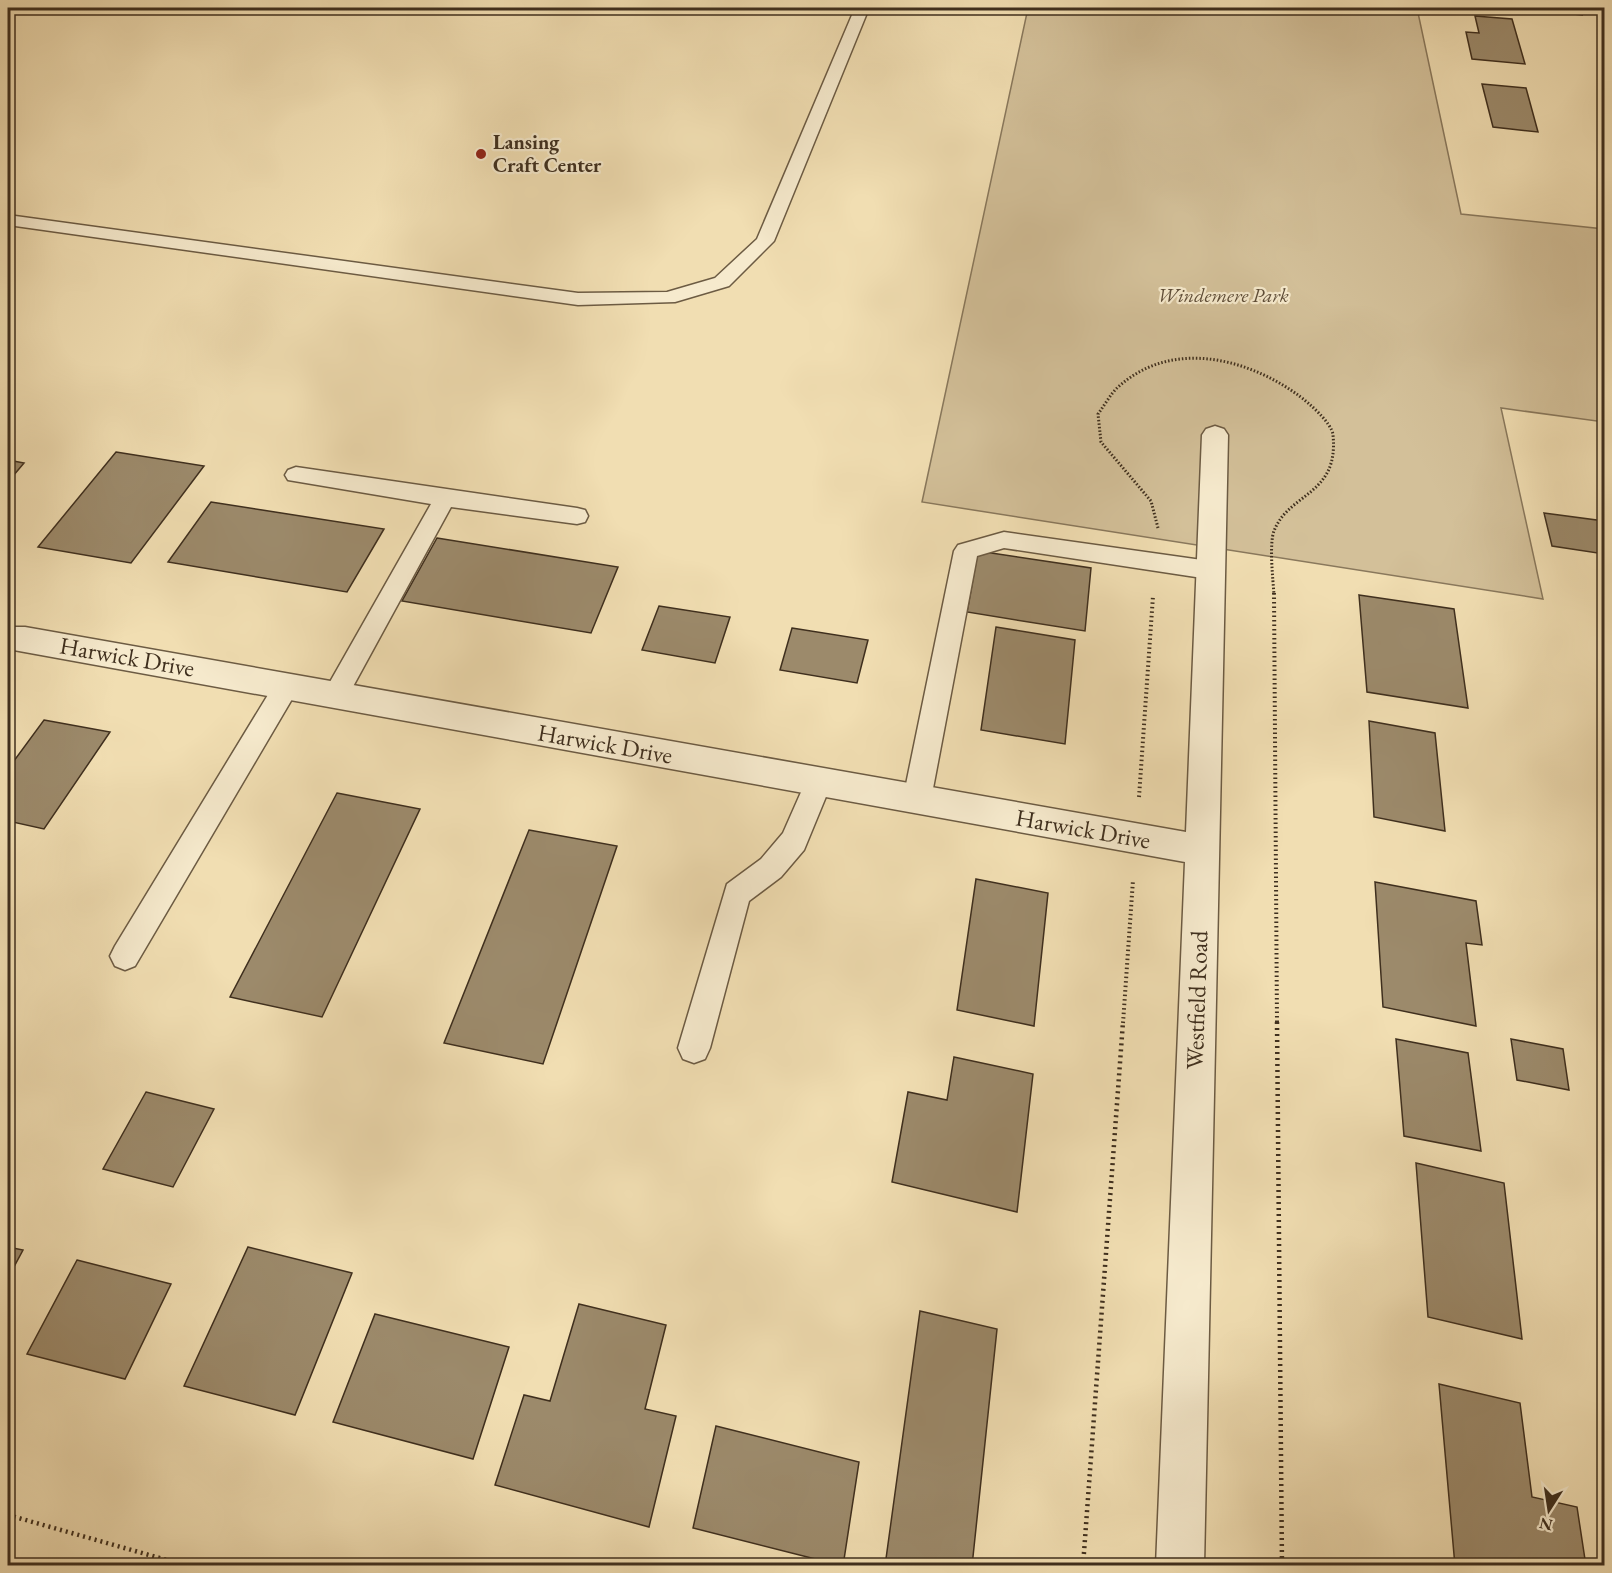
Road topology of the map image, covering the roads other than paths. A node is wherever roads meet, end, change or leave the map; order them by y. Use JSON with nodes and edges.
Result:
{"nodes":[{"id":1,"x":862,"y":8,"type":"edge"},
{"id":2,"x":8,"y":220,"type":"edge"},
{"id":3,"x":1215,"y":435,"type":"dead end"},
{"id":4,"x":296,"y":475,"type":"dead end"},
{"id":5,"x":445,"y":498,"type":"junction"},
{"id":6,"x":577,"y":516,"type":"dead end"},
{"id":7,"x":1209,"y":570,"type":"junction"},
{"id":8,"x":8,"y":638,"type":"edge"},
{"id":9,"x":286,"y":687,"type":"junction"},
{"id":10,"x":335,"y":696,"type":"junction"},
{"id":11,"x":819,"y":782,"type":"junction"},
{"id":12,"x":917,"y":799,"type":"junction"},
{"id":13,"x":1202,"y":850,"type":"junction"},
{"id":14,"x":125,"y":956,"type":"dead end"},
{"id":15,"x":694,"y":1048,"type":"dead end"},
{"id":16,"x":1180,"y":1566,"type":"edge"}],
"edges":[{"from":1,"to":2,"type":"lane"},
{"from":3,"to":7,"type":"street","name":"Westfield Road"},
{"from":4,"to":5,"type":"lane"},
{"from":5,"to":6,"type":"lane"},
{"from":5,"to":10,"type":"lane"},
{"from":7,"to":12,"type":"lane"},
{"from":7,"to":13,"type":"street","name":"Westfield Road"},
{"from":8,"to":9,"type":"street","name":"Harwick Drive"},
{"from":9,"to":10,"type":"street","name":"Harwick Drive"},
{"from":9,"to":14,"type":"lane"},
{"from":10,"to":11,"type":"street","name":"Harwick Drive"},
{"from":11,"to":12,"type":"street","name":"Harwick Drive"},
{"from":11,"to":15,"type":"lane"},
{"from":12,"to":13,"type":"street","name":"Harwick Drive"},
{"from":13,"to":16,"type":"street","name":"Westfield Road"}]}
